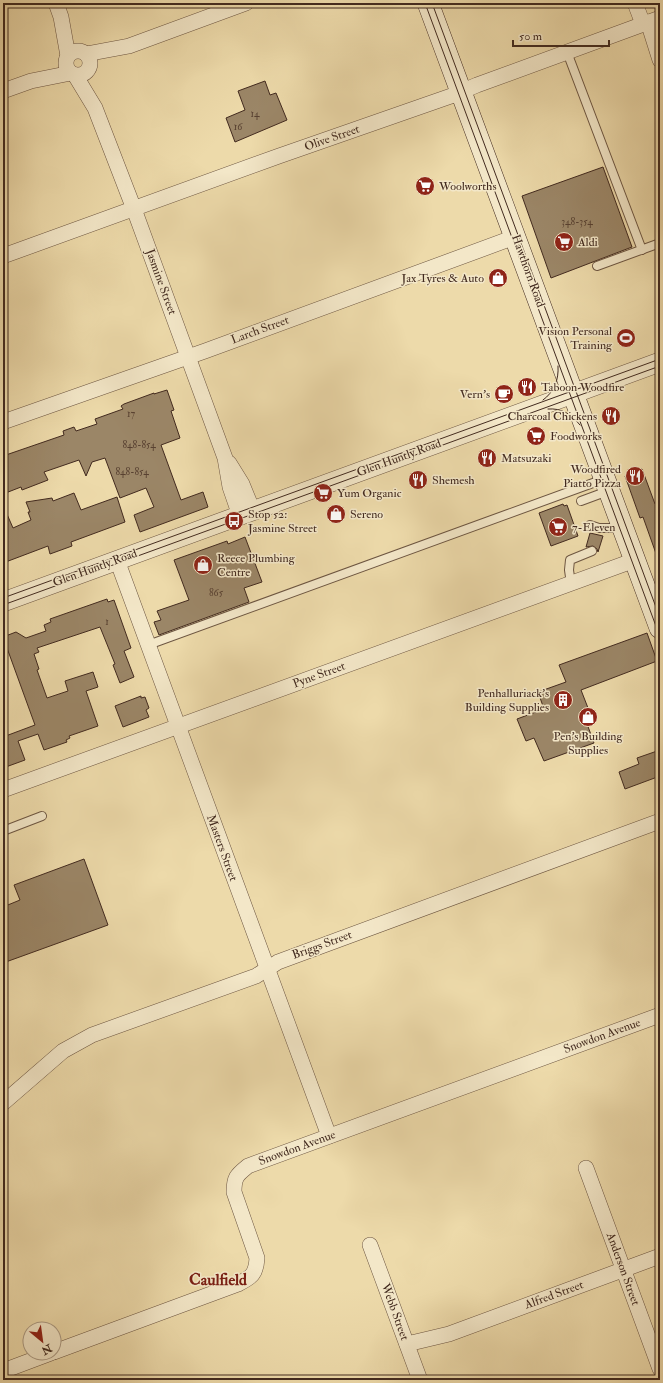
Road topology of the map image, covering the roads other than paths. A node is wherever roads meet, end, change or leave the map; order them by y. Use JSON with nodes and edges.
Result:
{"nodes":[{"id":1,"x":246,"y":3,"type":"edge"},
{"id":2,"x":428,"y":3,"type":"edge"},
{"id":3,"x":635,"y":3,"type":"edge"},
{"id":4,"x":59,"y":10,"type":"edge"},
{"id":5,"x":648,"y":22,"type":"edge"},
{"id":6,"x":567,"y":52,"type":"junction"},
{"id":7,"x":660,"y":59,"type":"edge"},
{"id":8,"x":78,"y":63,"type":"junction"},
{"id":9,"x":3,"y":91,"type":"edge"},
{"id":10,"x":461,"y":92,"type":"junction"},
{"id":11,"x":134,"y":209,"type":"junction"},
{"id":12,"x":515,"y":237,"type":"junction"},
{"id":13,"x":660,"y":243,"type":"edge"},
{"id":14,"x":642,"y":250,"type":"junction"},
{"id":15,"x":3,"y":256,"type":"edge"},
{"id":16,"x":597,"y":266,"type":"dead end"},
{"id":17,"x":188,"y":356,"type":"junction"},
{"id":18,"x":660,"y":362,"type":"edge"},
{"id":19,"x":574,"y":394,"type":"junction"},
{"id":20,"x":3,"y":422,"type":"edge"},
{"id":21,"x":607,"y":485,"type":"junction"},
{"id":22,"x":581,"y":501,"type":"dead end"},
{"id":23,"x":246,"y":513,"type":"junction"},
{"id":24,"x":590,"y":526,"type":"dead end"},
{"id":25,"x":623,"y":528,"type":"junction"},
{"id":26,"x":592,"y":551,"type":"dead end"},
{"id":27,"x":117,"y":560,"type":"junction"},
{"id":28,"x":635,"y":560,"type":"junction"},
{"id":29,"x":571,"y":584,"type":"junction"},
{"id":30,"x":3,"y":602,"type":"edge"},
{"id":31,"x":656,"y":603,"type":"edge"},
{"id":32,"x":660,"y":628,"type":"edge"},
{"id":33,"x":148,"y":646,"type":"junction"},
{"id":34,"x":177,"y":726,"type":"junction"},
{"id":35,"x":3,"y":790,"type":"edge"},
{"id":36,"x":42,"y":816,"type":"dead end"},
{"id":37,"x":660,"y":821,"type":"edge"},
{"id":38,"x":3,"y":831,"type":"edge"},
{"id":39,"x":266,"y":969,"type":"junction"},
{"id":40,"x":660,"y":1015,"type":"edge"},
{"id":41,"x":3,"y":1103,"type":"edge"},
{"id":42,"x":329,"y":1136,"type":"junction"},
{"id":43,"x":586,"y":1168,"type":"dead end"},
{"id":44,"x":370,"y":1245,"type":"dead end"},
{"id":45,"x":660,"y":1256,"type":"edge"},
{"id":46,"x":623,"y":1270,"type":"junction"},
{"id":47,"x":62,"y":1349,"type":"edge"},
{"id":48,"x":409,"y":1349,"type":"junction"},
{"id":49,"x":29,"y":1361,"type":"edge"},
{"id":50,"x":660,"y":1369,"type":"edge"},
{"id":51,"x":3,"y":1371,"type":"edge"},
{"id":52,"x":420,"y":1380,"type":"edge"}],
"edges":[{"from":1,"to":8,"type":"street"},
{"from":2,"to":10,"type":"main road","name":"Hawthorn Road"},
{"from":3,"to":5,"type":"street"},
{"from":4,"to":8,"type":"street","name":"Jasmine Street"},
{"from":5,"to":6,"type":"street","name":"Olive Street"},
{"from":5,"to":7,"type":"street"},
{"from":6,"to":10,"type":"street","name":"Olive Street"},
{"from":6,"to":14,"type":"lane"},
{"from":8,"to":9,"type":"street"},
{"from":8,"to":11,"type":"street","name":"Jasmine Street"},
{"from":10,"to":11,"type":"street","name":"Olive Street"},
{"from":10,"to":12,"type":"main road","name":"Hawthorn Road"},
{"from":11,"to":15,"type":"street","name":"Olive Street"},
{"from":11,"to":17,"type":"street","name":"Jasmine Street"},
{"from":12,"to":17,"type":"street","name":"Larch Street"},
{"from":12,"to":19,"type":"main road","name":"Hawthorn Road"},
{"from":13,"to":14,"type":"lane"},
{"from":14,"to":16,"type":"lane"},
{"from":17,"to":20,"type":"street","name":"Larch Street"},
{"from":17,"to":23,"type":"street","name":"Jasmine Street"},
{"from":18,"to":19,"type":"street","name":"Glen Huntly Road"},
{"from":19,"to":21,"type":"main road","name":"Hawthorn Road"},
{"from":19,"to":23,"type":"street","name":"Glen Huntly Road"},
{"from":21,"to":22,"type":"lane"},
{"from":21,"to":25,"type":"main road","name":"Hawthorn Road"},
{"from":21,"to":33,"type":"lane"},
{"from":23,"to":27,"type":"street","name":"Glen Huntly Road"},
{"from":24,"to":25,"type":"lane"},
{"from":25,"to":28,"type":"main road","name":"Hawthorn Road"},
{"from":26,"to":29,"type":"lane"},
{"from":27,"to":30,"type":"street","name":"Glen Huntly Road"},
{"from":27,"to":33,"type":"street","name":"Masters Street"},
{"from":28,"to":29,"type":"street","name":"Pyne Street"},
{"from":28,"to":31,"type":"main road","name":"Hawthorn Road"},
{"from":29,"to":34,"type":"street","name":"Pyne Street"},
{"from":31,"to":32,"type":"main road","name":"Hawthorn Road"},
{"from":33,"to":34,"type":"street","name":"Masters Street"},
{"from":34,"to":35,"type":"street","name":"Pyne Street"},
{"from":34,"to":39,"type":"street","name":"Masters Street"},
{"from":36,"to":38,"type":"lane"},
{"from":37,"to":39,"type":"street","name":"Briggs Street"},
{"from":39,"to":41,"type":"street","name":"Briggs Street"},
{"from":39,"to":42,"type":"street","name":"Masters Street"},
{"from":40,"to":42,"type":"street","name":"Snowdon Avenue"},
{"from":42,"to":47,"type":"street","name":"Snowdon Avenue"},
{"from":43,"to":46,"type":"street","name":"Anderson Street"},
{"from":44,"to":48,"type":"street","name":"Webb Street"},
{"from":45,"to":46,"type":"street","name":"Alfred Street"},
{"from":46,"to":48,"type":"street","name":"Alfred Street"},
{"from":46,"to":50,"type":"street","name":"Anderson Street"},
{"from":48,"to":52,"type":"street","name":"Webb Street"},
{"from":49,"to":51,"type":"street","name":"Snowdon Avenue"}]}
